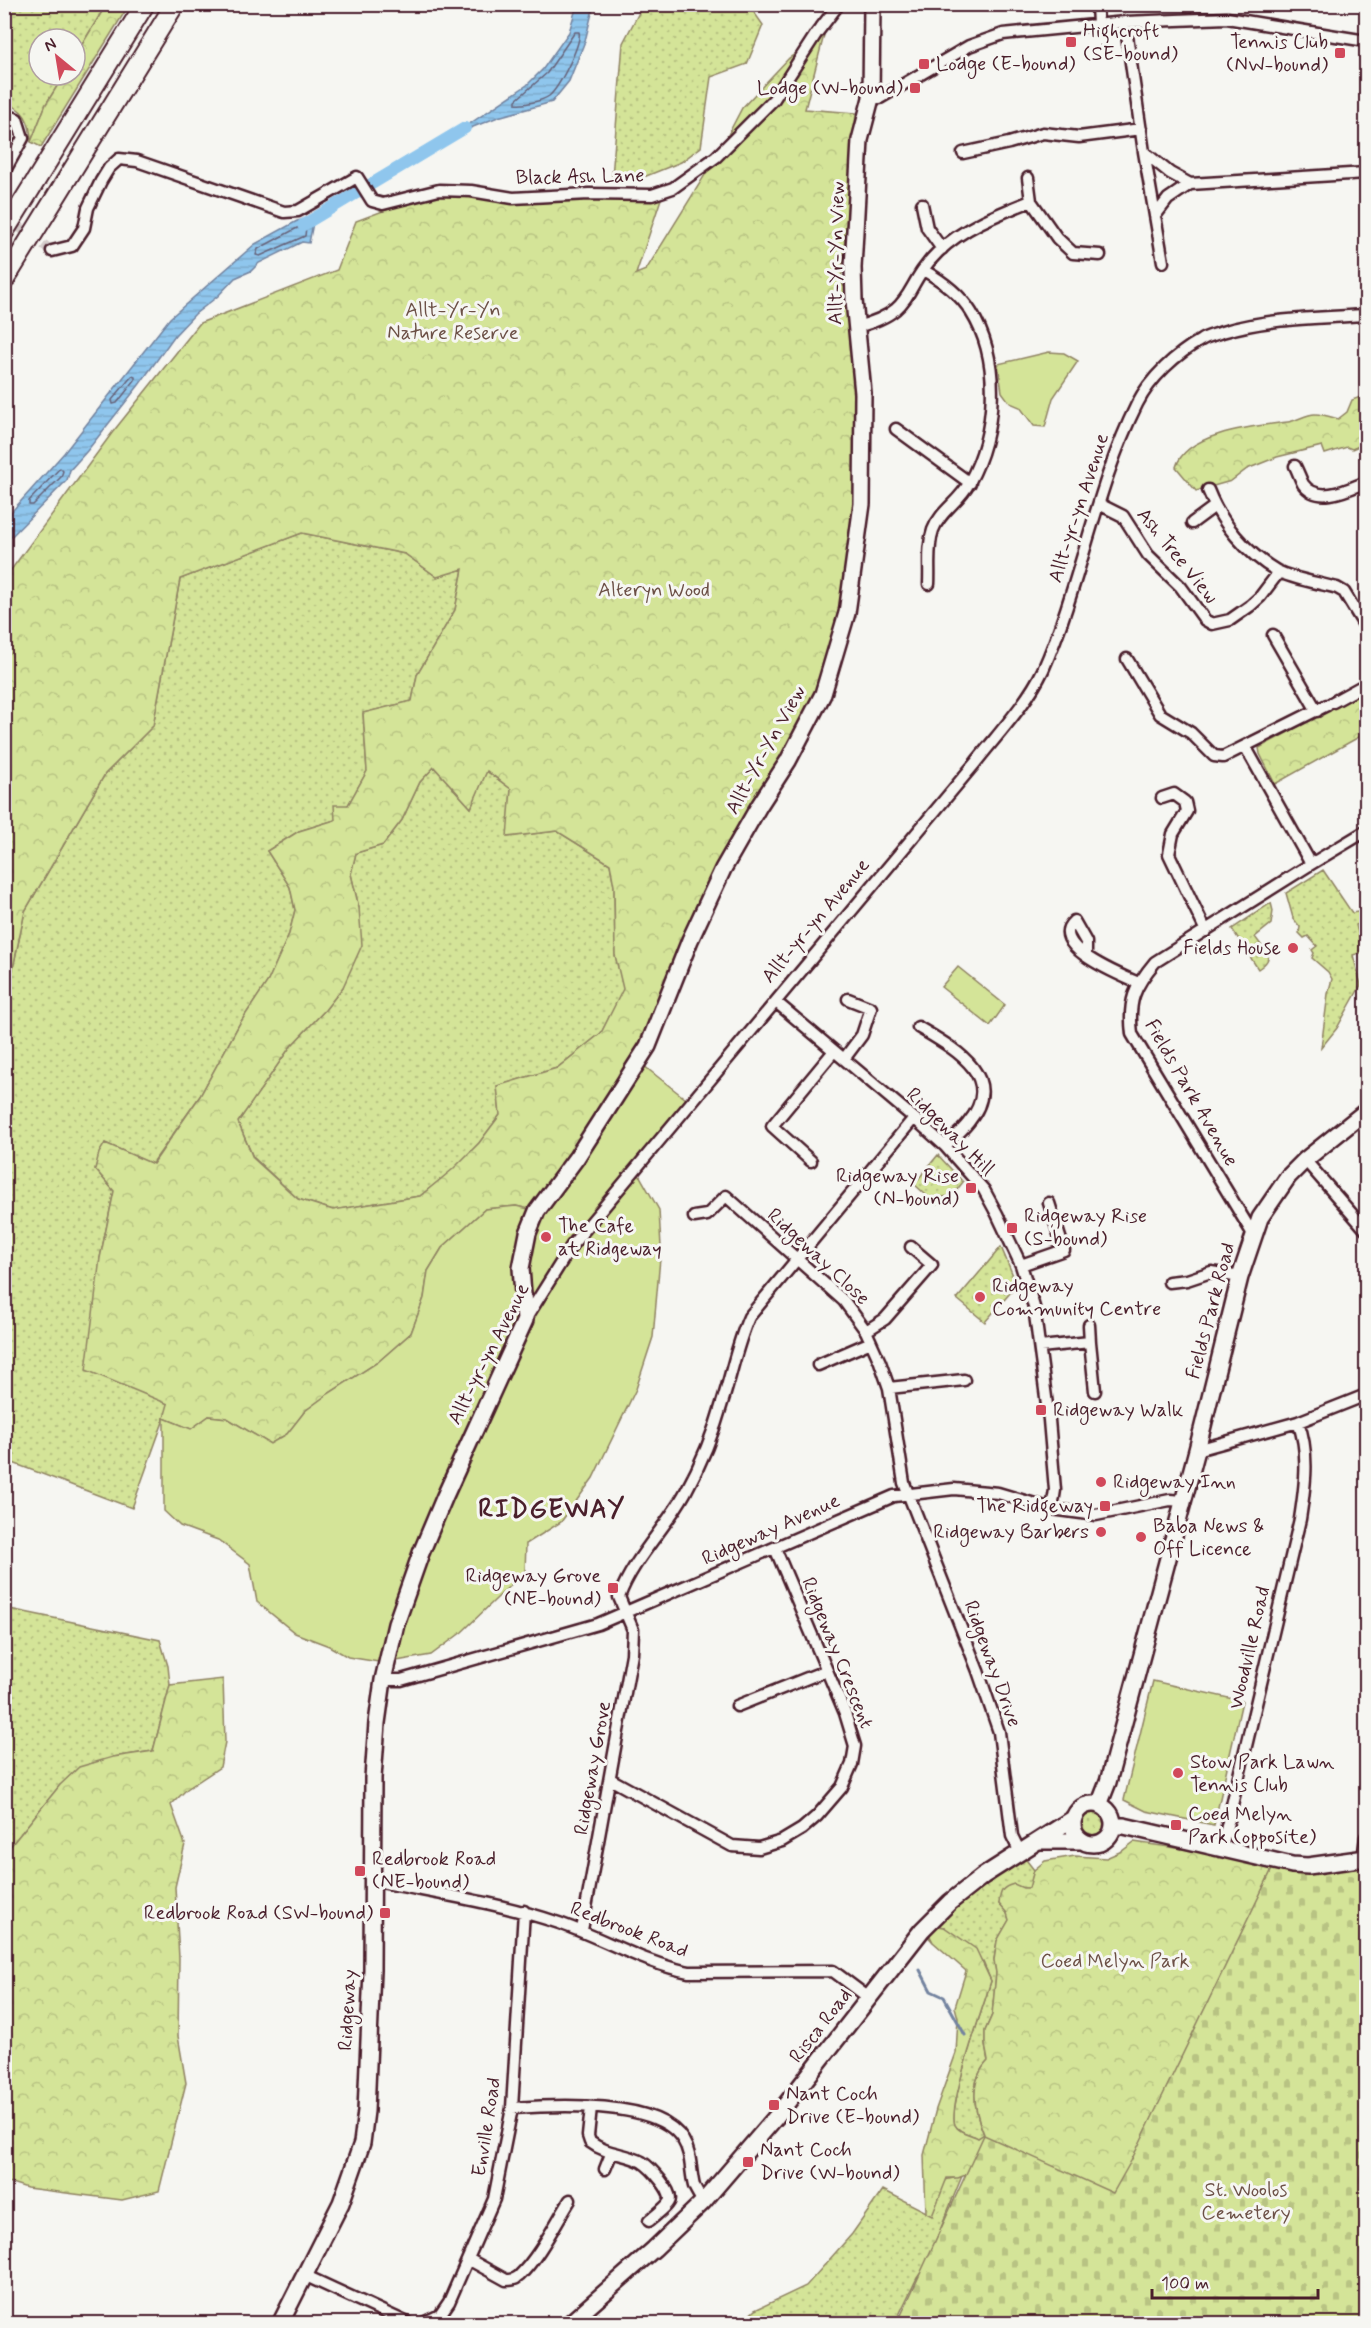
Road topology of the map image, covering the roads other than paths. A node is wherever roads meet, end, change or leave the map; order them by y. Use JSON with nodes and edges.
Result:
{"nodes":[{"id":1,"x":145,"y":4,"type":"edge"},
{"id":2,"x":175,"y":4,"type":"edge"},
{"id":3,"x":839,"y":4,"type":"edge"},
{"id":4,"x":872,"y":4,"type":"edge"},
{"id":5,"x":1096,"y":4,"type":"edge"},
{"id":6,"x":1125,"y":22,"type":"junction"},
{"id":7,"x":1098,"y":25,"type":"junction"},
{"id":8,"x":1366,"y":42,"type":"edge"},
{"id":9,"x":871,"y":98,"type":"junction"},
{"id":10,"x":4,"y":114,"type":"edge"},
{"id":11,"x":1141,"y":129,"type":"junction"},
{"id":12,"x":1144,"y":152,"type":"junction"},
{"id":13,"x":963,"y":153,"type":"dead end"},
{"id":14,"x":4,"y":172,"type":"edge"},
{"id":15,"x":1366,"y":173,"type":"edge"},
{"id":16,"x":1028,"y":178,"type":"dead end"},
{"id":17,"x":1190,"y":184,"type":"junction"},
{"id":18,"x":1031,"y":201,"type":"junction"},
{"id":19,"x":922,"y":204,"type":"dead end"},
{"id":20,"x":1155,"y":216,"type":"junction"},
{"id":21,"x":4,"y":232,"type":"edge"},
{"id":22,"x":942,"y":249,"type":"junction"},
{"id":23,"x":52,"y":251,"type":"dead end"},
{"id":24,"x":1100,"y":255,"type":"dead end"},
{"id":25,"x":1162,"y":262,"type":"dead end"},
{"id":26,"x":923,"y":270,"type":"junction"},
{"id":27,"x":4,"y":280,"type":"edge"},
{"id":28,"x":1366,"y":315,"type":"edge"},
{"id":29,"x":856,"y":327,"type":"junction"},
{"id":30,"x":896,"y":429,"type":"dead end"},
{"id":31,"x":1295,"y":466,"type":"dead end"},
{"id":32,"x":1366,"y":482,"type":"edge"},
{"id":33,"x":970,"y":483,"type":"junction"},
{"id":34,"x":1208,"y":490,"type":"dead end"},
{"id":35,"x":1099,"y":504,"type":"junction"},
{"id":36,"x":1215,"y":506,"type":"junction"},
{"id":37,"x":1192,"y":523,"type":"dead end"},
{"id":38,"x":1279,"y":572,"type":"junction"},
{"id":39,"x":929,"y":584,"type":"dead end"},
{"id":40,"x":1366,"y":628,"type":"edge"},
{"id":41,"x":1273,"y":635,"type":"dead end"},
{"id":42,"x":1127,"y":659,"type":"dead end"},
{"id":43,"x":1366,"y":684,"type":"edge"},
{"id":44,"x":1326,"y":706,"type":"junction"},
{"id":45,"x":1245,"y":746,"type":"junction"},
{"id":46,"x":1162,"y":798,"type":"dead end"},
{"id":47,"x":1366,"y":831,"type":"edge"},
{"id":48,"x":1311,"y":864,"type":"junction"},
{"id":49,"x":1206,"y":931,"type":"junction"},
{"id":50,"x":1086,"y":956,"type":"dead end"},
{"id":51,"x":1138,"y":983,"type":"junction"},
{"id":52,"x":848,"y":999,"type":"dead end"},
{"id":53,"x":776,"y":1002,"type":"junction"},
{"id":54,"x":918,"y":1027,"type":"dead end"},
{"id":55,"x":834,"y":1051,"type":"junction"},
{"id":56,"x":844,"y":1059,"type":"junction"},
{"id":57,"x":1366,"y":1111,"type":"edge"},
{"id":58,"x":914,"y":1118,"type":"junction"},
{"id":59,"x":945,"y":1146,"type":"junction"},
{"id":60,"x":1305,"y":1160,"type":"junction"},
{"id":61,"x":811,"y":1161,"type":"dead end"},
{"id":62,"x":1048,"y":1203,"type":"dead end"},
{"id":63,"x":694,"y":1217,"type":"dead end"},
{"id":64,"x":1366,"y":1230,"type":"edge"},
{"id":65,"x":1254,"y":1236,"type":"junction"},
{"id":66,"x":912,"y":1247,"type":"dead end"},
{"id":67,"x":797,"y":1258,"type":"junction"},
{"id":68,"x":1021,"y":1265,"type":"junction"},
{"id":69,"x":1240,"y":1277,"type":"junction"},
{"id":70,"x":1169,"y":1282,"type":"dead end"},
{"id":71,"x":525,"y":1320,"type":"junction"},
{"id":72,"x":1089,"y":1325,"type":"dead end"},
{"id":73,"x":866,"y":1330,"type":"junction"},
{"id":74,"x":871,"y":1342,"type":"junction"},
{"id":75,"x":1090,"y":1342,"type":"junction"},
{"id":76,"x":1040,"y":1347,"type":"junction"},
{"id":77,"x":818,"y":1365,"type":"dead end"},
{"id":78,"x":964,"y":1380,"type":"dead end"},
{"id":79,"x":889,"y":1388,"type":"junction"},
{"id":80,"x":1095,"y":1391,"type":"dead end"},
{"id":81,"x":1366,"y":1395,"type":"edge"},
{"id":82,"x":1298,"y":1422,"type":"junction"},
{"id":83,"x":1197,"y":1450,"type":"junction"},
{"id":84,"x":909,"y":1493,"type":"junction"},
{"id":85,"x":1182,"y":1502,"type":"junction"},
{"id":86,"x":1052,"y":1509,"type":"junction"},
{"id":87,"x":775,"y":1548,"type":"junction"},
{"id":88,"x":626,"y":1613,"type":"junction"},
{"id":89,"x":825,"y":1671,"type":"junction"},
{"id":90,"x":383,"y":1680,"type":"junction"},
{"id":91,"x":737,"y":1706,"type":"dead end"},
{"id":92,"x":610,"y":1779,"type":"junction"},
{"id":93,"x":1099,"y":1805,"type":"junction"},
{"id":94,"x":1074,"y":1818,"type":"junction"},
{"id":95,"x":1113,"y":1826,"type":"junction"},
{"id":96,"x":1366,"y":1837,"type":"edge"},
{"id":97,"x":1082,"y":1840,"type":"junction"},
{"id":98,"x":1039,"y":1841,"type":"junction"},
{"id":99,"x":1222,"y":1847,"type":"junction"},
{"id":100,"x":1020,"y":1852,"type":"junction"},
{"id":101,"x":1365,"y":1858,"type":"edge"},
{"id":102,"x":372,"y":1880,"type":"junction"},
{"id":103,"x":524,"y":1911,"type":"junction"},
{"id":104,"x":582,"y":1930,"type":"junction"},
{"id":105,"x":869,"y":1998,"type":"junction"},
{"id":106,"x":591,"y":2107,"type":"junction"},
{"id":107,"x":512,"y":2108,"type":"junction"},
{"id":108,"x":611,"y":2154,"type":"junction"},
{"id":109,"x":604,"y":2169,"type":"dead end"},
{"id":110,"x":570,"y":2200,"type":"dead end"},
{"id":111,"x":703,"y":2202,"type":"junction"},
{"id":112,"x":649,"y":2221,"type":"dead end"},
{"id":113,"x":468,"y":2259,"type":"junction"},
{"id":114,"x":304,"y":2275,"type":"junction"},
{"id":115,"x":280,"y":2324,"type":"edge"},
{"id":116,"x":410,"y":2324,"type":"edge"},
{"id":117,"x":421,"y":2324,"type":"edge"},
{"id":118,"x":569,"y":2324,"type":"edge"}],
"edges":[{"from":1,"to":21,"type":"highway"},
{"from":2,"to":27,"type":"highway"},
{"from":3,"to":23,"type":"street","name":"Black Ash Lane"},
{"from":4,"to":9,"type":"street","name":"Allt-Yr-Yn View"},
{"from":5,"to":7,"type":"street"},
{"from":6,"to":7,"type":"street"},
{"from":6,"to":8,"type":"street"},
{"from":6,"to":11,"type":"street"},
{"from":7,"to":9,"type":"street"},
{"from":9,"to":29,"type":"street","name":"Allt-Yr-Yn View"},
{"from":10,"to":14,"type":"street"},
{"from":11,"to":12,"type":"street"},
{"from":11,"to":13,"type":"street"},
{"from":12,"to":17,"type":"street"},
{"from":12,"to":20,"type":"street"},
{"from":15,"to":17,"type":"street"},
{"from":16,"to":18,"type":"street"},
{"from":17,"to":20,"type":"street"},
{"from":18,"to":22,"type":"street"},
{"from":18,"to":24,"type":"street"},
{"from":19,"to":22,"type":"street"},
{"from":20,"to":25,"type":"street"},
{"from":22,"to":26,"type":"street"},
{"from":26,"to":29,"type":"street"},
{"from":26,"to":33,"type":"street"},
{"from":28,"to":35,"type":"street","name":"Allt-yr-yn Avenue"},
{"from":29,"to":71,"type":"street","name":"Allt-Yr-Yn View"},
{"from":30,"to":33,"type":"street"},
{"from":31,"to":32,"type":"street"},
{"from":33,"to":39,"type":"street"},
{"from":34,"to":36,"type":"street"},
{"from":35,"to":38,"type":"street","name":"Ash Tree View"},
{"from":35,"to":53,"type":"street","name":"Allt-yr-yn Avenue"},
{"from":36,"to":37,"type":"street"},
{"from":36,"to":38,"type":"street"},
{"from":38,"to":40,"type":"street"},
{"from":41,"to":44,"type":"street"},
{"from":42,"to":45,"type":"street"},
{"from":43,"to":44,"type":"street"},
{"from":44,"to":45,"type":"street"},
{"from":45,"to":48,"type":"street"},
{"from":46,"to":49,"type":"street"},
{"from":47,"to":48,"type":"street","name":"Fields Park Avenue"},
{"from":48,"to":49,"type":"street","name":"Fields Park Avenue"},
{"from":49,"to":51,"type":"street","name":"Fields Park Avenue"},
{"from":50,"to":51,"type":"street"},
{"from":51,"to":65,"type":"street","name":"Fields Park Avenue"},
{"from":52,"to":56,"type":"street"},
{"from":53,"to":55,"type":"street","name":"Ridgeway Hill"},
{"from":53,"to":71,"type":"street","name":"Allt-yr-yn Avenue"},
{"from":54,"to":59,"type":"street"},
{"from":55,"to":56,"type":"street","name":"Ridgeway Hill"},
{"from":55,"to":61,"type":"street"},
{"from":56,"to":58,"type":"street","name":"Ridgeway Hill"},
{"from":57,"to":60,"type":"street","name":"Fields Park Road"},
{"from":58,"to":59,"type":"street","name":"Ridgeway Hill"},
{"from":58,"to":67,"type":"street","name":"Ridgeway Grove"},
{"from":59,"to":68,"type":"street","name":"Ridgeway Hill"},
{"from":60,"to":64,"type":"street"},
{"from":60,"to":65,"type":"street","name":"Fields Park Road"},
{"from":62,"to":68,"type":"street"},
{"from":63,"to":67,"type":"street","name":"Ridgeway Close"},
{"from":65,"to":69,"type":"street","name":"Fields Park Road"},
{"from":66,"to":73,"type":"street"},
{"from":67,"to":73,"type":"street","name":"Ridgeway Close"},
{"from":67,"to":88,"type":"street","name":"Ridgeway Grove"},
{"from":68,"to":76,"type":"street","name":"Ridgeway Hill"},
{"from":69,"to":70,"type":"street"},
{"from":69,"to":83,"type":"street","name":"Fields Park Road"},
{"from":71,"to":90,"type":"street","name":"Allt-yr-yn Avenue"},
{"from":72,"to":75,"type":"street"},
{"from":73,"to":74,"type":"street","name":"Ridgeway Close"},
{"from":74,"to":77,"type":"street"},
{"from":74,"to":79,"type":"street","name":"Ridgeway Close"},
{"from":75,"to":76,"type":"street"},
{"from":75,"to":80,"type":"street"},
{"from":76,"to":86,"type":"street","name":"Ridgeway Hill"},
{"from":78,"to":79,"type":"street"},
{"from":79,"to":84,"type":"street","name":"Ridgeway Close"},
{"from":81,"to":82,"type":"street"},
{"from":82,"to":83,"type":"street"},
{"from":82,"to":99,"type":"street","name":"Woodville Road"},
{"from":83,"to":85,"type":"street","name":"Fields Park Road"},
{"from":84,"to":86,"type":"street","name":"Ridgeway Avenue"},
{"from":84,"to":87,"type":"street","name":"Ridgeway Avenue"},
{"from":84,"to":100,"type":"street","name":"Ridgeway Drive"},
{"from":85,"to":86,"type":"street","name":"Ridgeway Avenue"},
{"from":85,"to":93,"type":"street","name":"Fields Park Road"},
{"from":87,"to":88,"type":"street","name":"Ridgeway Avenue"},
{"from":87,"to":89,"type":"street","name":"Ridgeway Crescent"},
{"from":88,"to":90,"type":"street","name":"Ridgeway Avenue"},
{"from":88,"to":92,"type":"street","name":"Ridgeway Grove"},
{"from":89,"to":91,"type":"street"},
{"from":89,"to":92,"type":"street","name":"Ridgeway Crescent"},
{"from":90,"to":102,"type":"street","name":"Ridgeway"},
{"from":92,"to":104,"type":"street","name":"Ridgeway Grove"},
{"from":93,"to":94,"type":"street"},
{"from":93,"to":95,"type":"street"},
{"from":94,"to":97,"type":"street"},
{"from":94,"to":98,"type":"street","name":"Risca Road"},
{"from":95,"to":97,"type":"street"},
{"from":95,"to":99,"type":"street"},
{"from":96,"to":101,"type":"street"},
{"from":97,"to":98,"type":"street","name":"Risca Road"},
{"from":98,"to":100,"type":"street","name":"Risca Road"},
{"from":99,"to":101,"type":"street"},
{"from":100,"to":105,"type":"street","name":"Risca Road"},
{"from":102,"to":103,"type":"street","name":"Redbrook Road"},
{"from":102,"to":114,"type":"street","name":"Ridgeway"},
{"from":103,"to":104,"type":"street","name":"Redbrook Road"},
{"from":103,"to":107,"type":"street","name":"Enville Road"},
{"from":104,"to":105,"type":"street","name":"Redbrook Road"},
{"from":105,"to":111,"type":"street","name":"Risca Road"},
{"from":106,"to":107,"type":"street"},
{"from":106,"to":108,"type":"street"},
{"from":106,"to":111,"type":"street"},
{"from":107,"to":113,"type":"street","name":"Enville Road"},
{"from":108,"to":109,"type":"street"},
{"from":108,"to":112,"type":"street"},
{"from":110,"to":113,"type":"street"},
{"from":111,"to":118,"type":"street","name":"Risca Road"},
{"from":113,"to":117,"type":"street","name":"Enville Road"},
{"from":114,"to":115,"type":"street","name":"Ridgeway"},
{"from":114,"to":116,"type":"street"}]}
